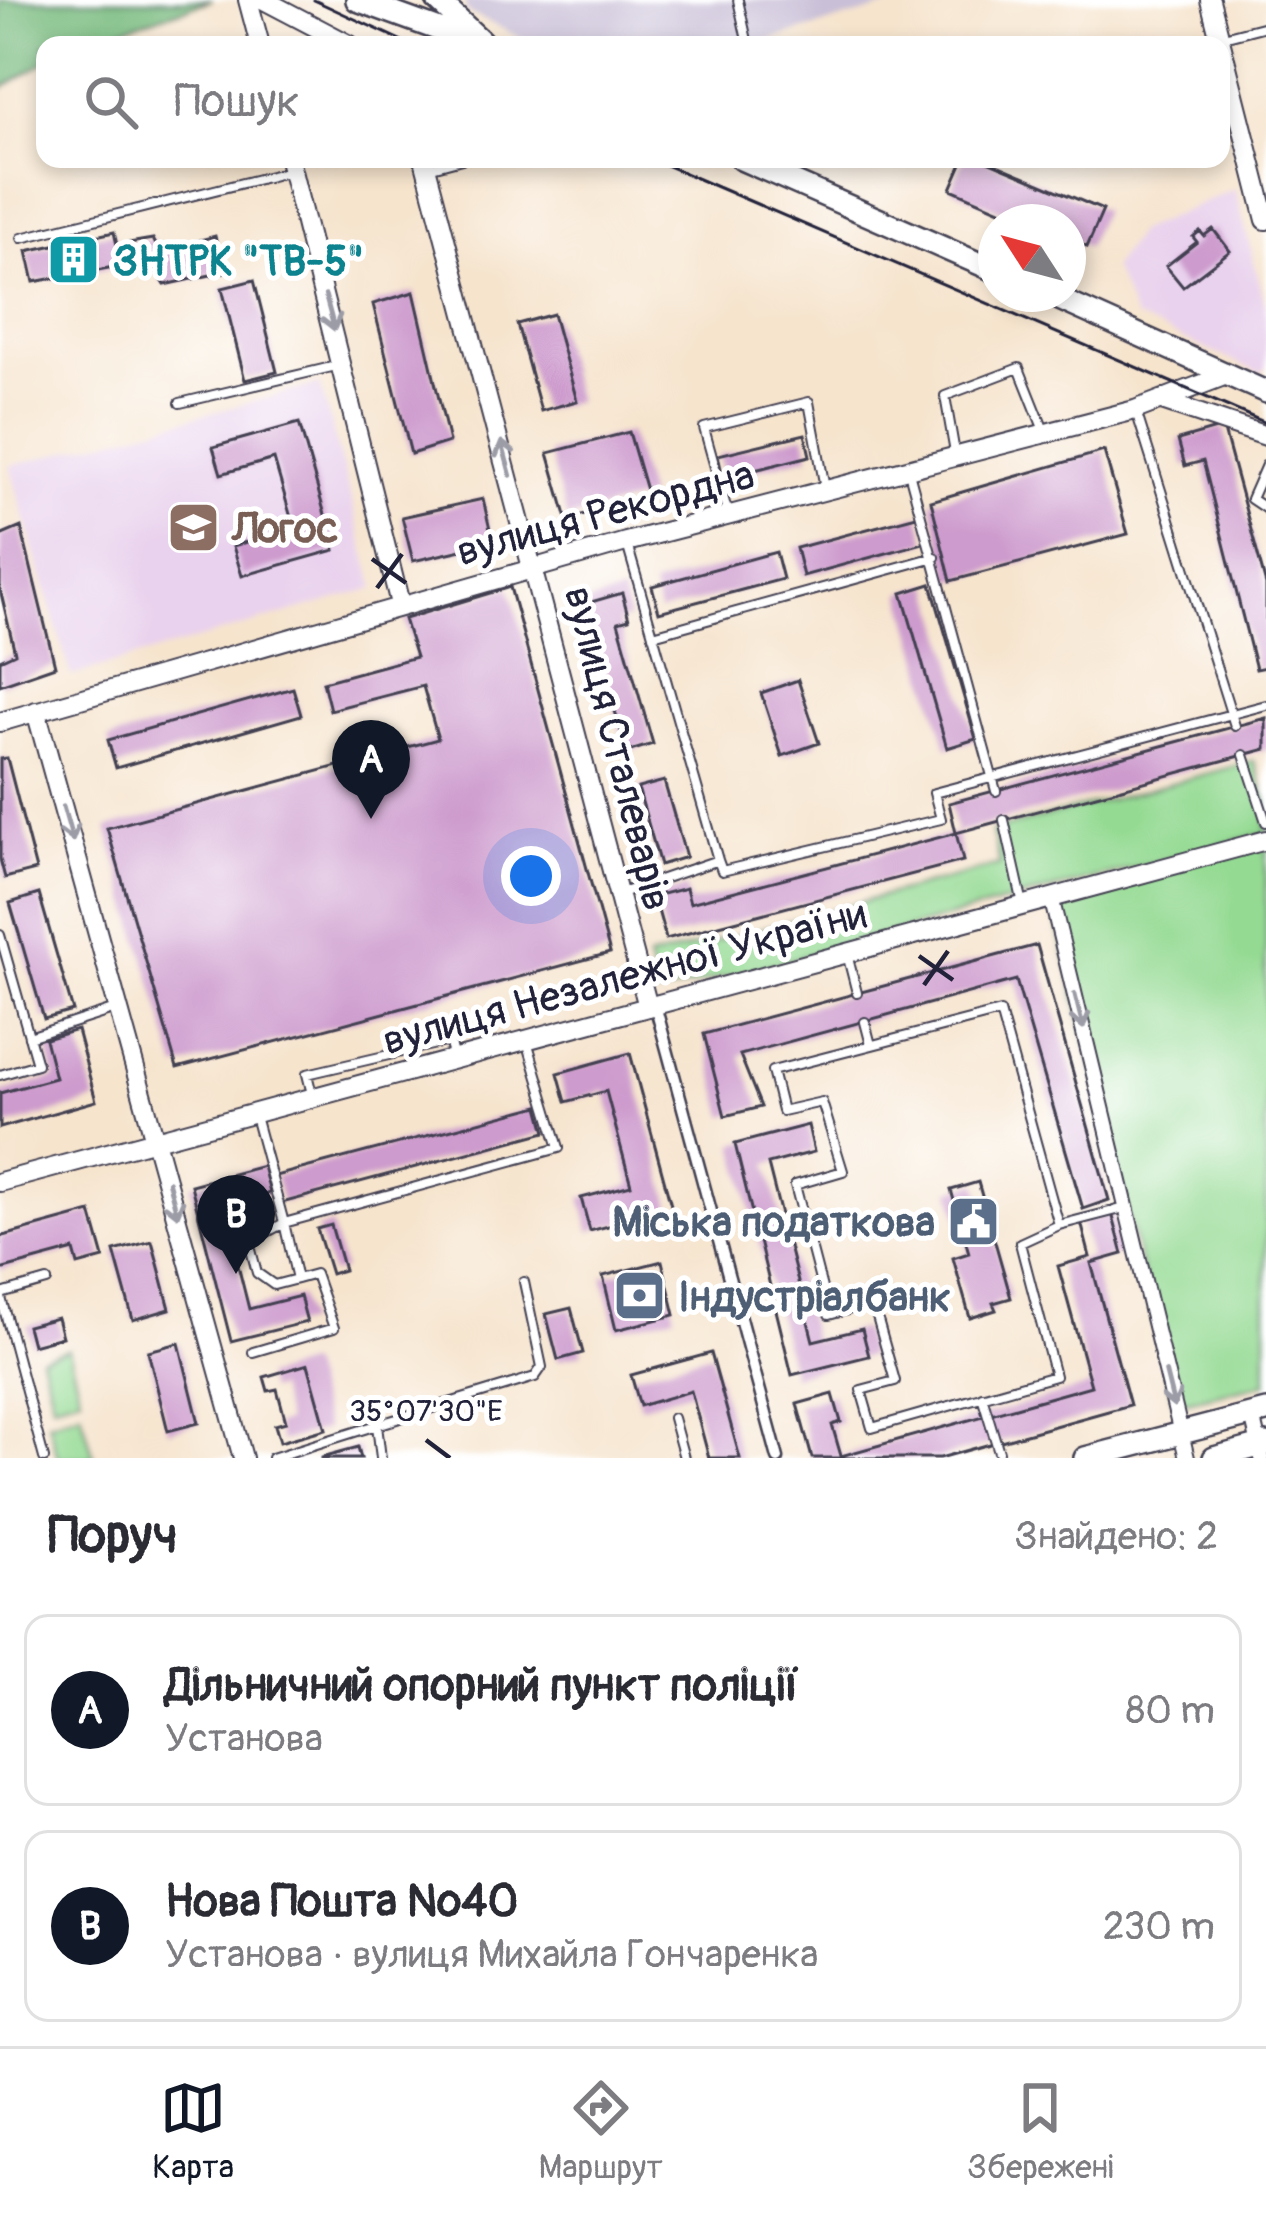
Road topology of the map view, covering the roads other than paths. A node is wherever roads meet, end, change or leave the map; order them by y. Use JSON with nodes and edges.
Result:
{"nodes":[{"id":1,"x":248,"y":0,"type":"edge"},
{"id":2,"x":264,"y":0,"type":"edge"},
{"id":3,"x":357,"y":0,"type":"edge"},
{"id":4,"x":437,"y":0,"type":"edge"},
{"id":5,"x":738,"y":0,"type":"edge"},
{"id":6,"x":1210,"y":0,"type":"edge"},
{"id":7,"x":1266,"y":26,"type":"edge"},
{"id":8,"x":258,"y":36,"type":"edge"},
{"id":9,"x":333,"y":36,"type":"edge"},
{"id":10,"x":458,"y":36,"type":"edge"},
{"id":11,"x":474,"y":36,"type":"edge"},
{"id":12,"x":746,"y":36,"type":"edge"},
{"id":13,"x":1219,"y":36,"type":"edge"},
{"id":14,"x":1228,"y":36,"type":"edge"},
{"id":15,"x":1230,"y":78,"type":"edge"},
{"id":16,"x":280,"y":168,"type":"edge"},
{"id":17,"x":292,"y":168,"type":"edge"},
{"id":18,"x":427,"y":168,"type":"edge"},
{"id":19,"x":777,"y":168,"type":"edge"},
{"id":20,"x":1266,"y":220,"type":"edge"},
{"id":21,"x":22,"y":238,"type":"dead end"},
{"id":22,"x":978,"y":263,"type":"edge"},
{"id":23,"x":1086,"y":311,"type":"edge"},
{"id":24,"x":344,"y":365,"type":"junction"},
{"id":25,"x":1229,"y":374,"type":"junction"},
{"id":26,"x":1266,"y":392,"type":"edge"},
{"id":27,"x":1162,"y":401,"type":"junction"},
{"id":28,"x":180,"y":403,"type":"dead end"},
{"id":29,"x":1135,"y":410,"type":"junction"},
{"id":30,"x":1046,"y":434,"type":"junction"},
{"id":31,"x":1266,"y":436,"type":"edge"},
{"id":32,"x":956,"y":460,"type":"junction"},
{"id":33,"x":1266,"y":465,"type":"edge"},
{"id":34,"x":909,"y":472,"type":"junction"},
{"id":35,"x":826,"y":490,"type":"junction"},
{"id":36,"x":1266,"y":509,"type":"edge"},
{"id":37,"x":728,"y":516,"type":"junction"},
{"id":38,"x":626,"y":542,"type":"junction"},
{"id":39,"x":935,"y":557,"type":"junction"},
{"id":40,"x":536,"y":570,"type":"junction"},
{"id":41,"x":400,"y":604,"type":"junction"},
{"id":42,"x":652,"y":635,"type":"junction"},
{"id":43,"x":1266,"y":705,"type":"edge"},
{"id":44,"x":36,"y":711,"type":"junction"},
{"id":45,"x":1231,"y":714,"type":"junction"},
{"id":46,"x":0,"y":722,"type":"edge"},
{"id":47,"x":1235,"y":726,"type":"dead end"},
{"id":48,"x":1244,"y":755,"type":"dead end"},
{"id":49,"x":993,"y":778,"type":"junction"},
{"id":50,"x":996,"y":791,"type":"dead end"},
{"id":51,"x":1004,"y":820,"type":"dead end"},
{"id":52,"x":1266,"y":822,"type":"edge"},
{"id":53,"x":1266,"y":840,"type":"edge"},
{"id":54,"x":718,"y":860,"type":"junction"},
{"id":55,"x":618,"y":894,"type":"junction"},
{"id":56,"x":1051,"y":897,"type":"junction"},
{"id":57,"x":1023,"y":905,"type":"junction"},
{"id":58,"x":0,"y":935,"type":"edge"},
{"id":59,"x":846,"y":953,"type":"junction"},
{"id":60,"x":857,"y":993,"type":"dead end"},
{"id":61,"x":651,"y":1006,"type":"junction"},
{"id":62,"x":120,"y":1008,"type":"junction"},
{"id":63,"x":865,"y":1022,"type":"dead end"},
{"id":64,"x":29,"y":1037,"type":"junction"},
{"id":65,"x":527,"y":1040,"type":"junction"},
{"id":66,"x":871,"y":1046,"type":"junction"},
{"id":67,"x":0,"y":1075,"type":"edge"},
{"id":68,"x":254,"y":1115,"type":"junction"},
{"id":69,"x":157,"y":1141,"type":"junction"},
{"id":70,"x":0,"y":1182,"type":"edge"},
{"id":71,"x":1126,"y":1208,"type":"junction"},
{"id":72,"x":284,"y":1222,"type":"junction"},
{"id":73,"x":1059,"y":1225,"type":"junction"},
{"id":74,"x":297,"y":1279,"type":"junction"},
{"id":75,"x":47,"y":1281,"type":"dead end"},
{"id":76,"x":524,"y":1282,"type":"dead end"},
{"id":77,"x":0,"y":1294,"type":"edge"},
{"id":78,"x":254,"y":1352,"type":"dead end"},
{"id":79,"x":982,"y":1396,"type":"junction"},
{"id":80,"x":1259,"y":1413,"type":"edge"},
{"id":81,"x":673,"y":1418,"type":"dead end"},
{"id":82,"x":377,"y":1425,"type":"junction"},
{"id":83,"x":1181,"y":1434,"type":"junction"},
{"id":84,"x":1262,"y":1449,"type":"edge"},
{"id":85,"x":999,"y":1452,"type":"dead end"},
{"id":86,"x":44,"y":1458,"type":"edge"},
{"id":87,"x":243,"y":1458,"type":"edge"},
{"id":88,"x":272,"y":1458,"type":"edge"},
{"id":89,"x":381,"y":1458,"type":"edge"},
{"id":90,"x":684,"y":1458,"type":"edge"},
{"id":91,"x":778,"y":1458,"type":"edge"},
{"id":92,"x":1085,"y":1458,"type":"edge"},
{"id":93,"x":1187,"y":1458,"type":"edge"},
{"id":94,"x":1214,"y":1458,"type":"edge"}],
"edges":[{"from":1,"to":8,"type":"street"},
{"from":2,"to":9,"type":"street"},
{"from":3,"to":10,"type":"main road"},
{"from":4,"to":11,"type":"main road"},
{"from":5,"to":12,"type":"lane"},
{"from":6,"to":13,"type":"street"},
{"from":7,"to":14,"type":"lane"},
{"from":15,"to":20,"type":"street"},
{"from":16,"to":21,"type":"lane"},
{"from":17,"to":24,"type":"street","one_way":true},
{"from":40,"to":18,"type":"street","name":"вулиця Сталеварів","one_way":true},
{"from":19,"to":22,"type":"main road"},
{"from":23,"to":25,"type":"main road"},
{"from":24,"to":28,"type":"lane"},
{"from":24,"to":41,"type":"street"},
{"from":25,"to":26,"type":"main road"},
{"from":25,"to":27,"type":"street","name":"вулиця Рекордна"},
{"from":27,"to":29,"type":"street","name":"вулиця Рекордна"},
{"from":27,"to":31,"type":"street"},
{"from":29,"to":30,"type":"street","name":"вулиця Рекордна"},
{"from":29,"to":45,"type":"lane"},
{"from":30,"to":32,"type":"street","name":"вулиця Рекордна"},
{"from":30,"to":32,"type":"lane"},
{"from":32,"to":34,"type":"street","name":"вулиця Рекордна"},
{"from":33,"to":36,"type":"lane"},
{"from":34,"to":35,"type":"street","name":"вулиця Рекордна"},
{"from":34,"to":39,"type":"lane"},
{"from":35,"to":37,"type":"street","name":"вулиця Рекордна"},
{"from":35,"to":37,"type":"lane"},
{"from":37,"to":38,"type":"street","name":"вулиця Рекордна"},
{"from":38,"to":40,"type":"street","name":"вулиця Рекордна"},
{"from":38,"to":42,"type":"lane"},
{"from":39,"to":42,"type":"lane"},
{"from":39,"to":49,"type":"lane"},
{"from":40,"to":41,"type":"street","name":"вулиця Рекордна"},
{"from":40,"to":55,"type":"street","name":"вулиця Сталеварів"},
{"from":41,"to":44,"type":"street","name":"вулиця Рекордна"},
{"from":42,"to":54,"type":"lane"},
{"from":43,"to":45,"type":"lane"},
{"from":44,"to":46,"type":"street","name":"вулиця Рекордна"},
{"from":44,"to":62,"type":"street","one_way":true},
{"from":45,"to":47,"type":"lane"},
{"from":45,"to":49,"type":"lane"},
{"from":48,"to":52,"type":"lane"},
{"from":49,"to":50,"type":"lane"},
{"from":49,"to":54,"type":"lane"},
{"from":51,"to":57,"type":"lane"},
{"from":53,"to":56,"type":"street","name":"вулиця Незалежної України"},
{"from":54,"to":55,"type":"lane"},
{"from":55,"to":61,"type":"street","name":"вулиця Сталеварів"},
{"from":56,"to":57,"type":"street","name":"вулиця Незалежної України"},
{"from":56,"to":71,"type":"street","one_way":true},
{"from":57,"to":59,"type":"street","name":"вулиця Незалежної України"},
{"from":58,"to":64,"type":"lane"},
{"from":59,"to":60,"type":"lane"},
{"from":59,"to":61,"type":"street","name":"вулиця Незалежної України"},
{"from":61,"to":65,"type":"street","name":"вулиця Незалежної України"},
{"from":61,"to":91,"type":"street","name":"вулиця Сталеварів"},
{"from":62,"to":64,"type":"lane"},
{"from":62,"to":69,"type":"street"},
{"from":63,"to":66,"type":"lane"},
{"from":64,"to":67,"type":"lane"},
{"from":65,"to":68,"type":"street","name":"вулиця Незалежної України"},
{"from":65,"to":72,"type":"lane"},
{"from":66,"to":73,"type":"lane"},
{"from":66,"to":79,"type":"lane"},
{"from":68,"to":69,"type":"street","name":"вулиця Незалежної України"},
{"from":68,"to":72,"type":"lane"},
{"from":69,"to":70,"type":"street","name":"вулиця Незалежної України"},
{"from":69,"to":87,"type":"street","one_way":true},
{"from":71,"to":73,"type":"lane"},
{"from":71,"to":83,"type":"street","one_way":true},
{"from":72,"to":74,"type":"lane"},
{"from":72,"to":74,"type":"lane"},
{"from":73,"to":79,"type":"lane"},
{"from":74,"to":78,"type":"lane"},
{"from":75,"to":77,"type":"lane"},
{"from":76,"to":82,"type":"lane"},
{"from":77,"to":86,"type":"lane"},
{"from":79,"to":85,"type":"lane"},
{"from":80,"to":83,"type":"main road"},
{"from":80,"to":84,"type":"street"},
{"from":81,"to":90,"type":"lane"},
{"from":82,"to":88,"type":"lane"},
{"from":82,"to":89,"type":"lane"},
{"from":83,"to":92,"type":"main road"},
{"from":83,"to":93,"type":"street"},
{"from":84,"to":94,"type":"main road"}]}
